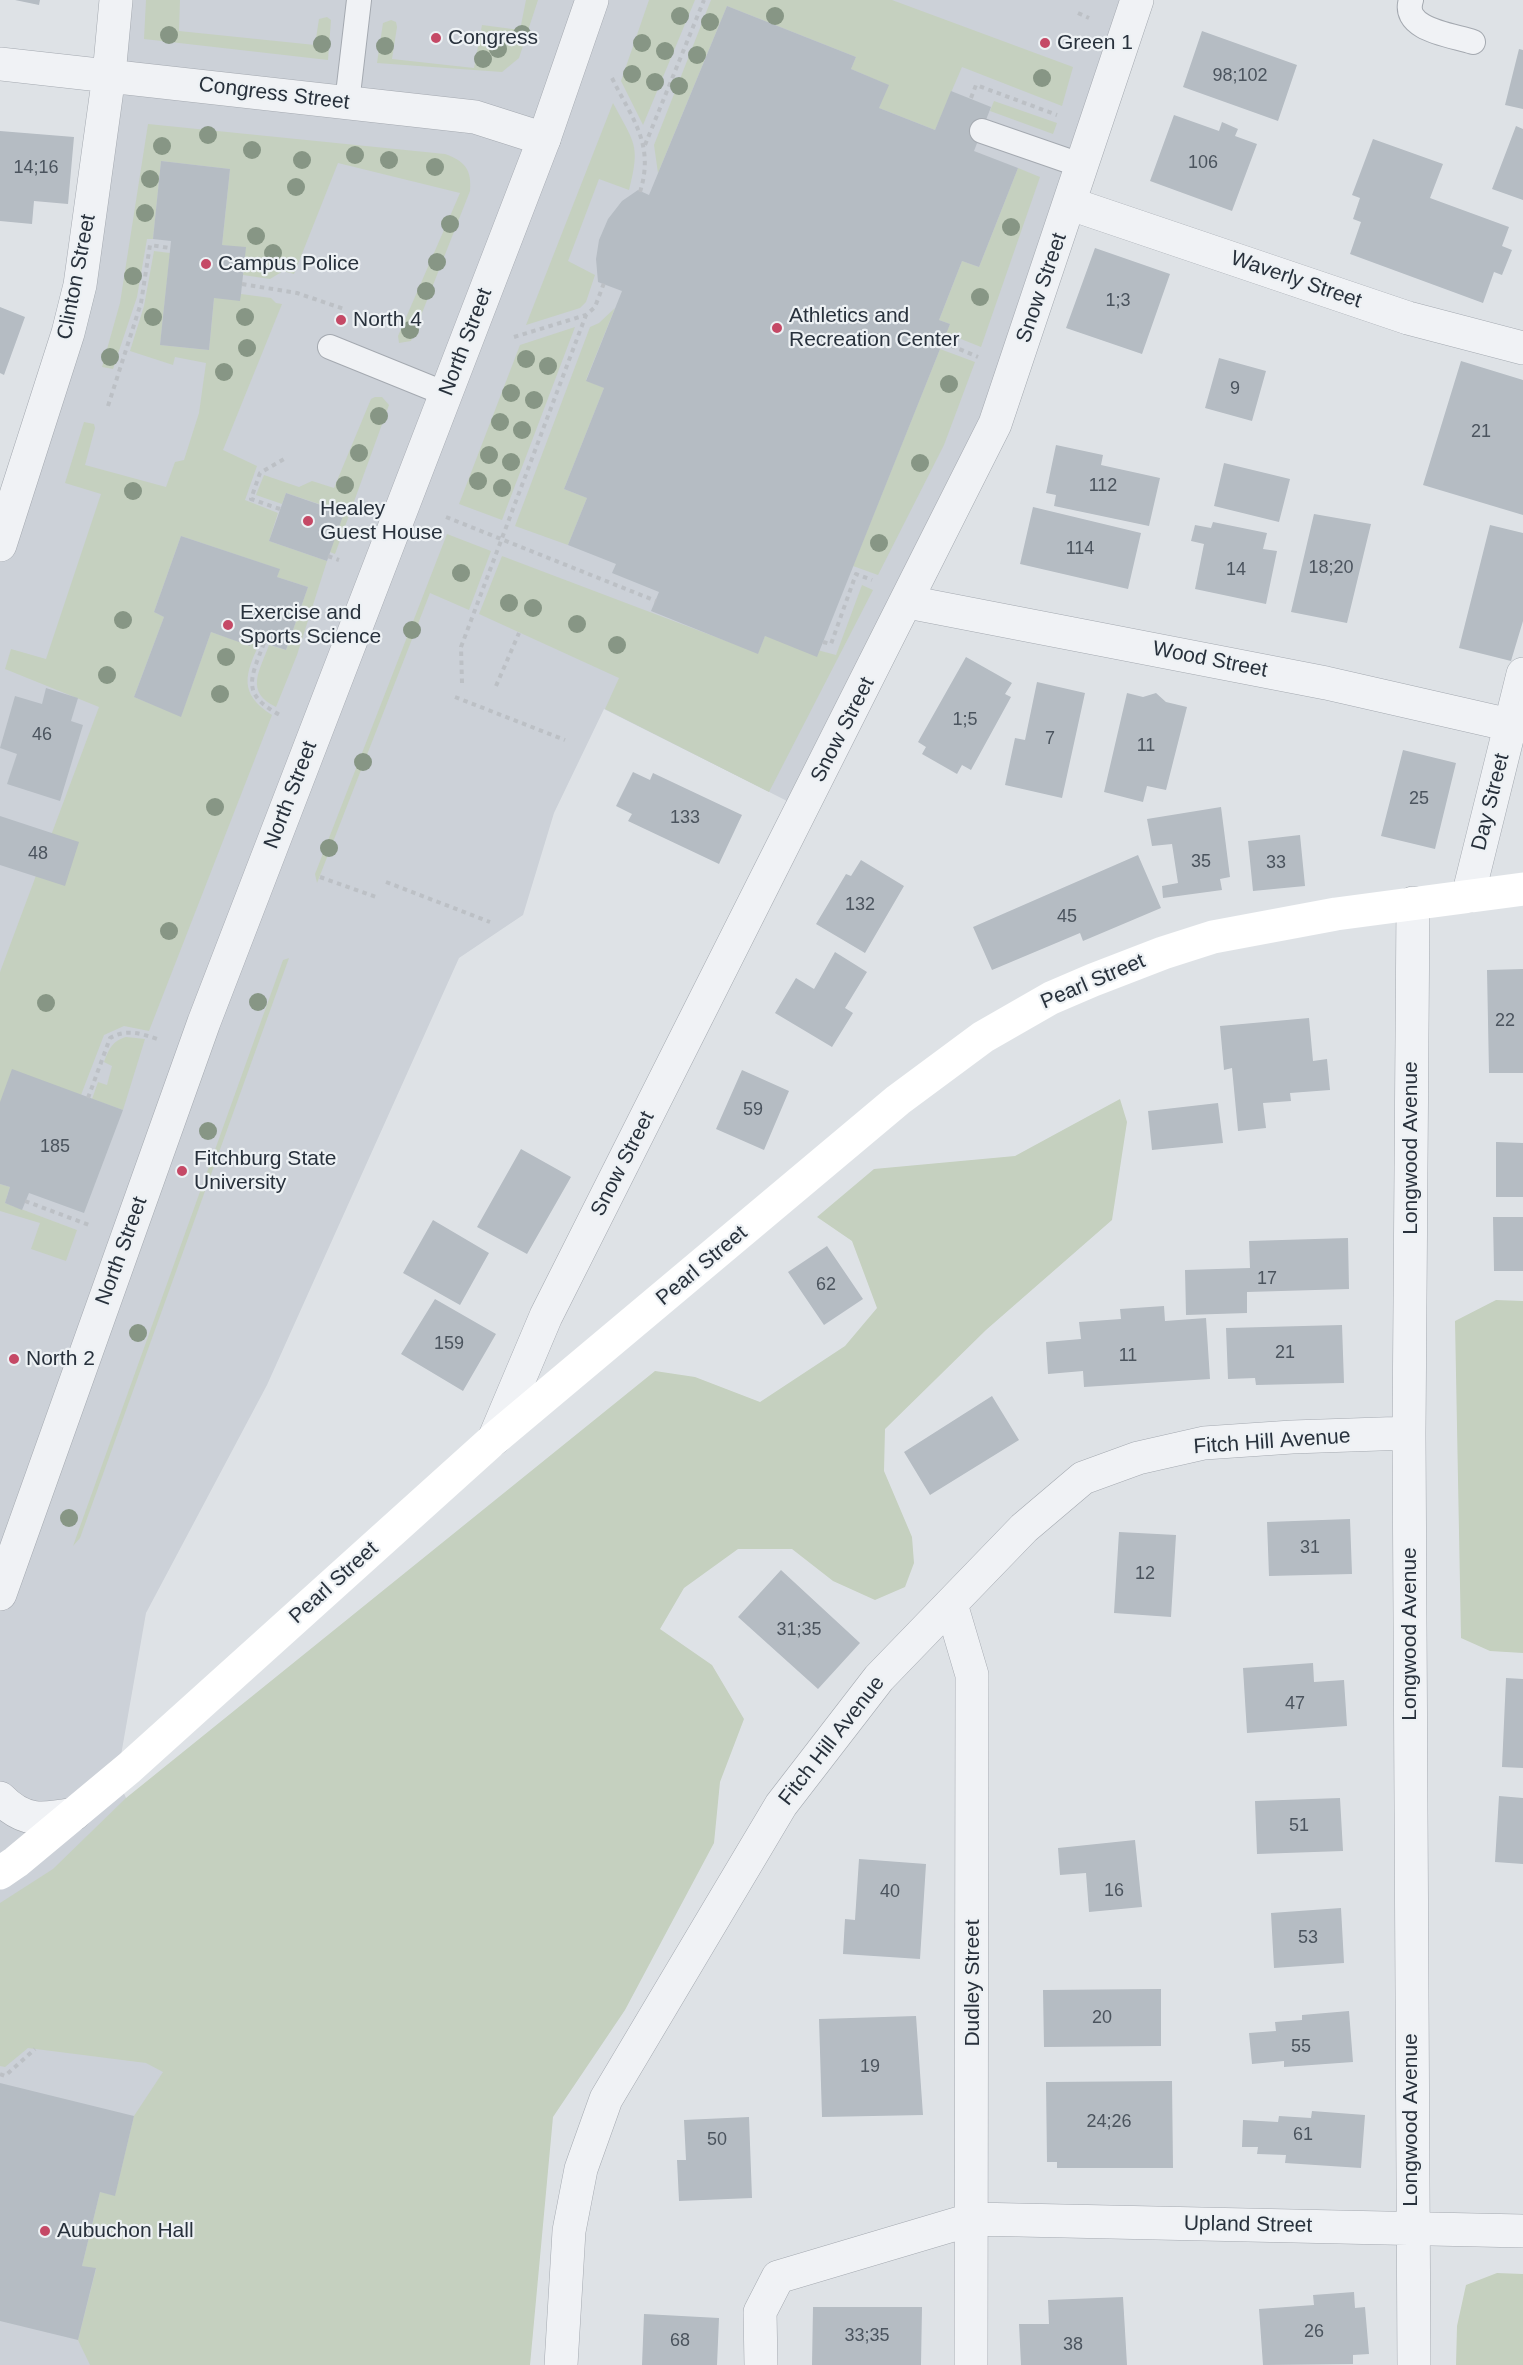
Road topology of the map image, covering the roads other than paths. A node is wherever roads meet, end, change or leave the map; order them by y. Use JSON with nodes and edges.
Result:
{"nodes":[{"id":1,"x":116,"y":0,"type":"edge"},
{"id":2,"x":359,"y":0,"type":"edge"},
{"id":3,"x":592,"y":0,"type":"edge"},
{"id":4,"x":1137,"y":0,"type":"edge"},
{"id":5,"x":1411,"y":0,"type":"edge"},
{"id":6,"x":1473,"y":42,"type":"dead end"},
{"id":7,"x":0,"y":64,"type":"edge"},
{"id":8,"x":109,"y":75,"type":"junction"},
{"id":9,"x":347,"y":103,"type":"junction"},
{"id":10,"x":982,"y":131,"type":"dead end"},
{"id":11,"x":544,"y":139,"type":"junction"},
{"id":12,"x":1083,"y":166,"type":"junction"},
{"id":13,"x":1071,"y":204,"type":"junction"},
{"id":14,"x":330,"y":347,"type":"dead end"},
{"id":15,"x":1523,"y":348,"type":"edge"},
{"id":16,"x":446,"y":394,"type":"junction"},
{"id":17,"x":0,"y":545,"type":"edge"},
{"id":18,"x":908,"y":602,"type":"junction"},
{"id":19,"x":1523,"y":674,"type":"edge"},
{"id":20,"x":1510,"y":725,"type":"junction"},
{"id":21,"x":1523,"y":889,"type":"edge"},
{"id":22,"x":1468,"y":896,"type":"junction"},
{"id":23,"x":1413,"y":903,"type":"junction"},
{"id":24,"x":1409,"y":1433,"type":"junction"},
{"id":25,"x":494,"y":1438,"type":"junction"},
{"id":26,"x":0,"y":1594,"type":"edge"},
{"id":27,"x":951,"y":1604,"type":"junction"},
{"id":28,"x":0,"y":1798,"type":"edge"},
{"id":29,"x":74,"y":1814,"type":"junction"},
{"id":30,"x":0,"y":1873,"type":"edge"},
{"id":31,"x":973,"y":2219,"type":"junction"},
{"id":32,"x":1411,"y":2228,"type":"junction"},
{"id":33,"x":1523,"y":2230,"type":"edge"},
{"id":34,"x":561,"y":2365,"type":"edge"},
{"id":35,"x":760,"y":2365,"type":"edge"},
{"id":36,"x":971,"y":2365,"type":"edge"},
{"id":37,"x":1414,"y":2365,"type":"edge"}],
"edges":[{"from":1,"to":8,"type":"street","name":"Clinton Street"},
{"from":2,"to":9,"type":"lane"},
{"from":3,"to":11,"type":"street","name":"North Street"},
{"from":4,"to":12,"type":"street","name":"Snow Street"},
{"from":5,"to":6,"type":"lane"},
{"from":7,"to":8,"type":"street","name":"Congress Street"},
{"from":8,"to":9,"type":"street","name":"Congress Street"},
{"from":8,"to":17,"type":"street","name":"Clinton Street"},
{"from":9,"to":11,"type":"street","name":"Congress Street"},
{"from":10,"to":12,"type":"lane"},
{"from":11,"to":16,"type":"street","name":"North Street"},
{"from":12,"to":13,"type":"street","name":"Snow Street"},
{"from":13,"to":15,"type":"street","name":"Waverly Street"},
{"from":13,"to":18,"type":"street","name":"Snow Street"},
{"from":14,"to":16,"type":"lane"},
{"from":16,"to":26,"type":"street","name":"North Street"},
{"from":18,"to":20,"type":"street","name":"Wood Street"},
{"from":18,"to":25,"type":"street","name":"Snow Street"},
{"from":19,"to":20,"type":"street","name":"Day Street"},
{"from":20,"to":22,"type":"street","name":"Day Street"},
{"from":21,"to":22,"type":"main road","name":"Pearl Street"},
{"from":22,"to":23,"type":"main road","name":"Pearl Street"},
{"from":23,"to":24,"type":"street","name":"Longwood Avenue"},
{"from":23,"to":25,"type":"main road","name":"Pearl Street"},
{"from":24,"to":27,"type":"street","name":"Fitch Hill Avenue"},
{"from":24,"to":32,"type":"street","name":"Longwood Avenue"},
{"from":25,"to":29,"type":"main road","name":"Pearl Street"},
{"from":27,"to":31,"type":"street","name":"Dudley Street"},
{"from":27,"to":34,"type":"street","name":"Fitch Hill Avenue"},
{"from":28,"to":29,"type":"street"},
{"from":29,"to":30,"type":"main road","name":"Pearl Street"},
{"from":31,"to":32,"type":"street","name":"Upland Street"},
{"from":31,"to":35,"type":"street","name":"Upland Street"},
{"from":31,"to":36,"type":"street","name":"Dudley Street"},
{"from":32,"to":33,"type":"street","name":"Upland Street"},
{"from":32,"to":37,"type":"street","name":"Longwood Avenue"}]}
